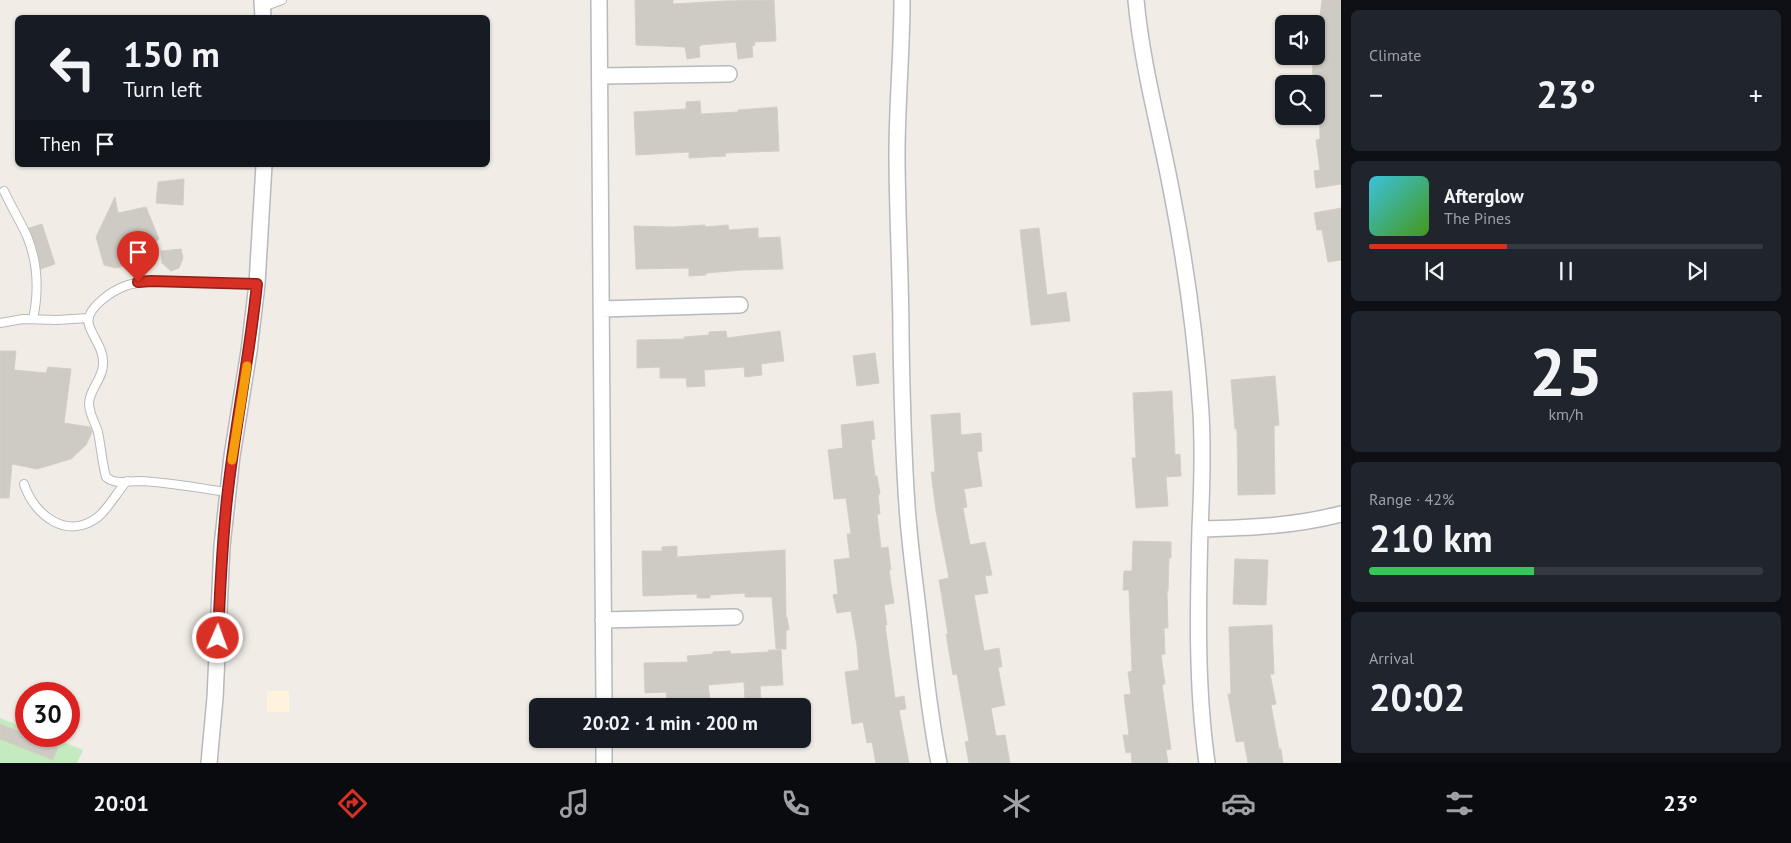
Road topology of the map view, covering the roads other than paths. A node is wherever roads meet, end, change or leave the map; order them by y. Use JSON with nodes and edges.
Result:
{"nodes":[{"id":1,"x":282,"y":0,"type":"edge"},
{"id":2,"x":599,"y":0,"type":"edge"},
{"id":3,"x":902,"y":0,"type":"edge"},
{"id":4,"x":1136,"y":0,"type":"edge"},
{"id":5,"x":263,"y":8,"type":"edge"},
{"id":6,"x":729,"y":74,"type":"dead end"},
{"id":7,"x":600,"y":76,"type":"junction"},
{"id":8,"x":264,"y":167,"type":"edge"},
{"id":9,"x":4,"y":191,"type":"dead end"},
{"id":10,"x":257,"y":284,"type":"junction"},
{"id":11,"x":740,"y":305,"type":"dead end"},
{"id":12,"x":601,"y":309,"type":"junction"},
{"id":13,"x":88,"y":318,"type":"junction"},
{"id":14,"x":33,"y":319,"type":"junction"},
{"id":15,"x":0,"y":323,"type":"edge"},
{"id":16,"x":127,"y":481,"type":"junction"},
{"id":17,"x":24,"y":484,"type":"dead end"},
{"id":18,"x":227,"y":492,"type":"junction"},
{"id":19,"x":1341,"y":514,"type":"edge"},
{"id":20,"x":1200,"y":528,"type":"junction"},
{"id":21,"x":735,"y":617,"type":"dead end"},
{"id":22,"x":603,"y":620,"type":"junction"},
{"id":23,"x":604,"y":698,"type":"edge"},
{"id":24,"x":604,"y":748,"type":"edge"},
{"id":25,"x":209,"y":763,"type":"edge"},
{"id":26,"x":604,"y":763,"type":"edge"},
{"id":27,"x":939,"y":763,"type":"edge"},
{"id":28,"x":1207,"y":763,"type":"edge"}],
"edges":[{"from":1,"to":5,"type":"lane"},
{"from":2,"to":7,"type":"street"},
{"from":3,"to":27,"type":"street"},
{"from":4,"to":20,"type":"street"},
{"from":6,"to":7,"type":"street"},
{"from":7,"to":12,"type":"street"},
{"from":8,"to":10,"type":"street"},
{"from":9,"to":14,"type":"lane"},
{"from":10,"to":13,"type":"lane"},
{"from":10,"to":18,"type":"street"},
{"from":11,"to":12,"type":"street"},
{"from":12,"to":22,"type":"street"},
{"from":13,"to":14,"type":"lane"},
{"from":13,"to":16,"type":"lane"},
{"from":14,"to":15,"type":"lane"},
{"from":16,"to":17,"type":"lane"},
{"from":16,"to":18,"type":"lane"},
{"from":18,"to":25,"type":"street"},
{"from":19,"to":20,"type":"street"},
{"from":20,"to":28,"type":"street"},
{"from":21,"to":22,"type":"street"},
{"from":22,"to":23,"type":"street"},
{"from":24,"to":26,"type":"street"}]}
